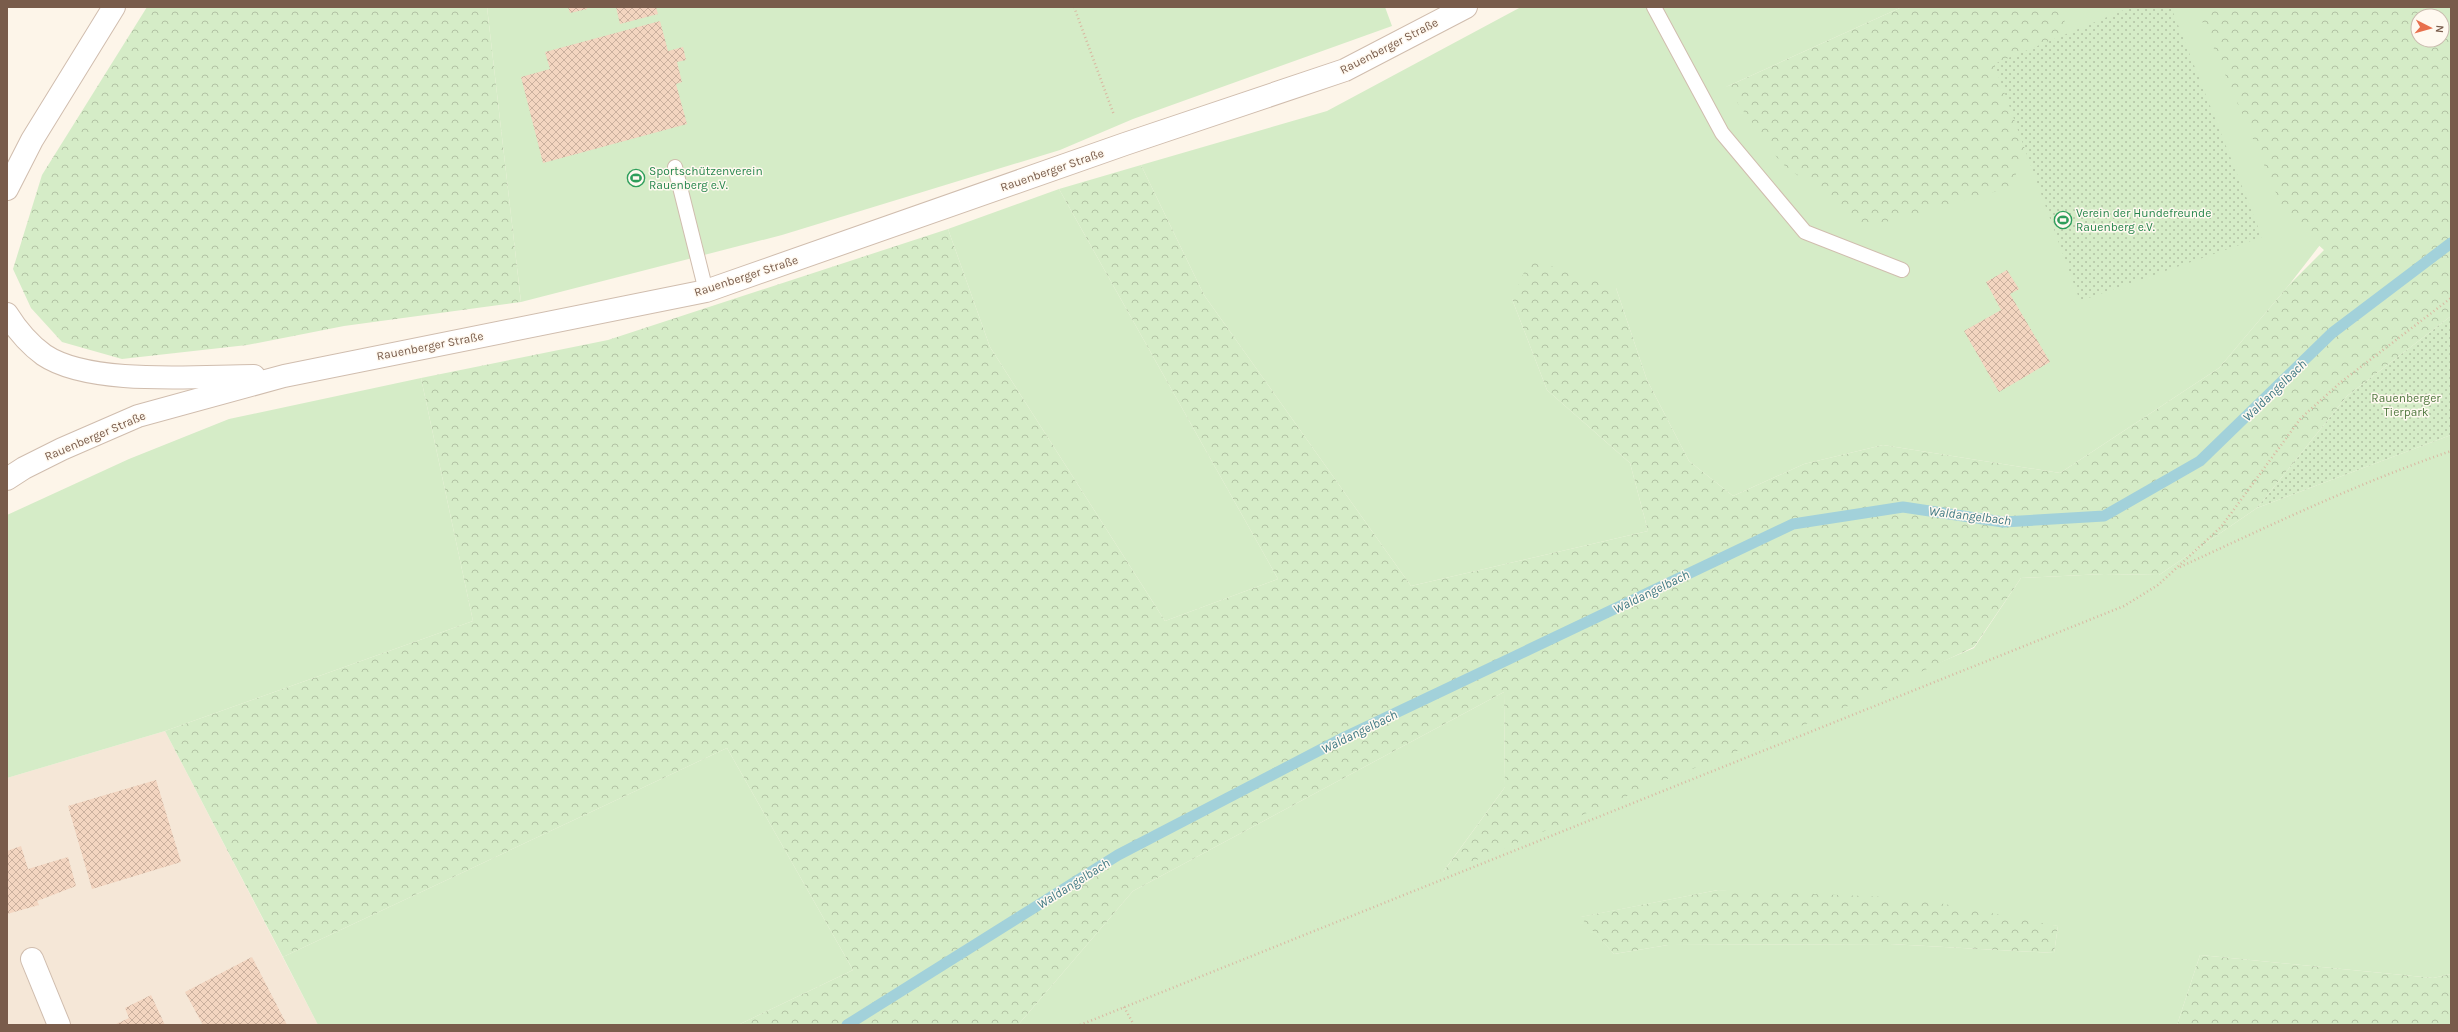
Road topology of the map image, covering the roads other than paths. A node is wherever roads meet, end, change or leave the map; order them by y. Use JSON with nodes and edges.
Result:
{"nodes":[{"id":1,"x":114,"y":7,"type":"edge"},
{"id":2,"x":1466,"y":7,"type":"edge"},
{"id":3,"x":1654,"y":7,"type":"edge"},
{"id":4,"x":675,"y":167,"type":"dead end"},
{"id":5,"x":7,"y":189,"type":"edge"},
{"id":6,"x":1902,"y":270,"type":"dead end"},
{"id":7,"x":706,"y":291,"type":"junction"},
{"id":8,"x":7,"y":314,"type":"edge"},
{"id":9,"x":284,"y":376,"type":"junction"},
{"id":10,"x":7,"y":479,"type":"edge"},
{"id":11,"x":32,"y":959,"type":"dead end"},
{"id":12,"x":59,"y":1025,"type":"edge"}],
"edges":[{"from":1,"to":5,"type":"street"},
{"from":2,"to":7,"type":"street","name":"Rauenberger Straße"},
{"from":3,"to":6,"type":"lane"},
{"from":4,"to":7,"type":"lane"},
{"from":7,"to":9,"type":"street","name":"Rauenberger Straße"},
{"from":8,"to":9,"type":"street"},
{"from":9,"to":10,"type":"street","name":"Rauenberger Straße"},
{"from":11,"to":12,"type":"street"}]}
